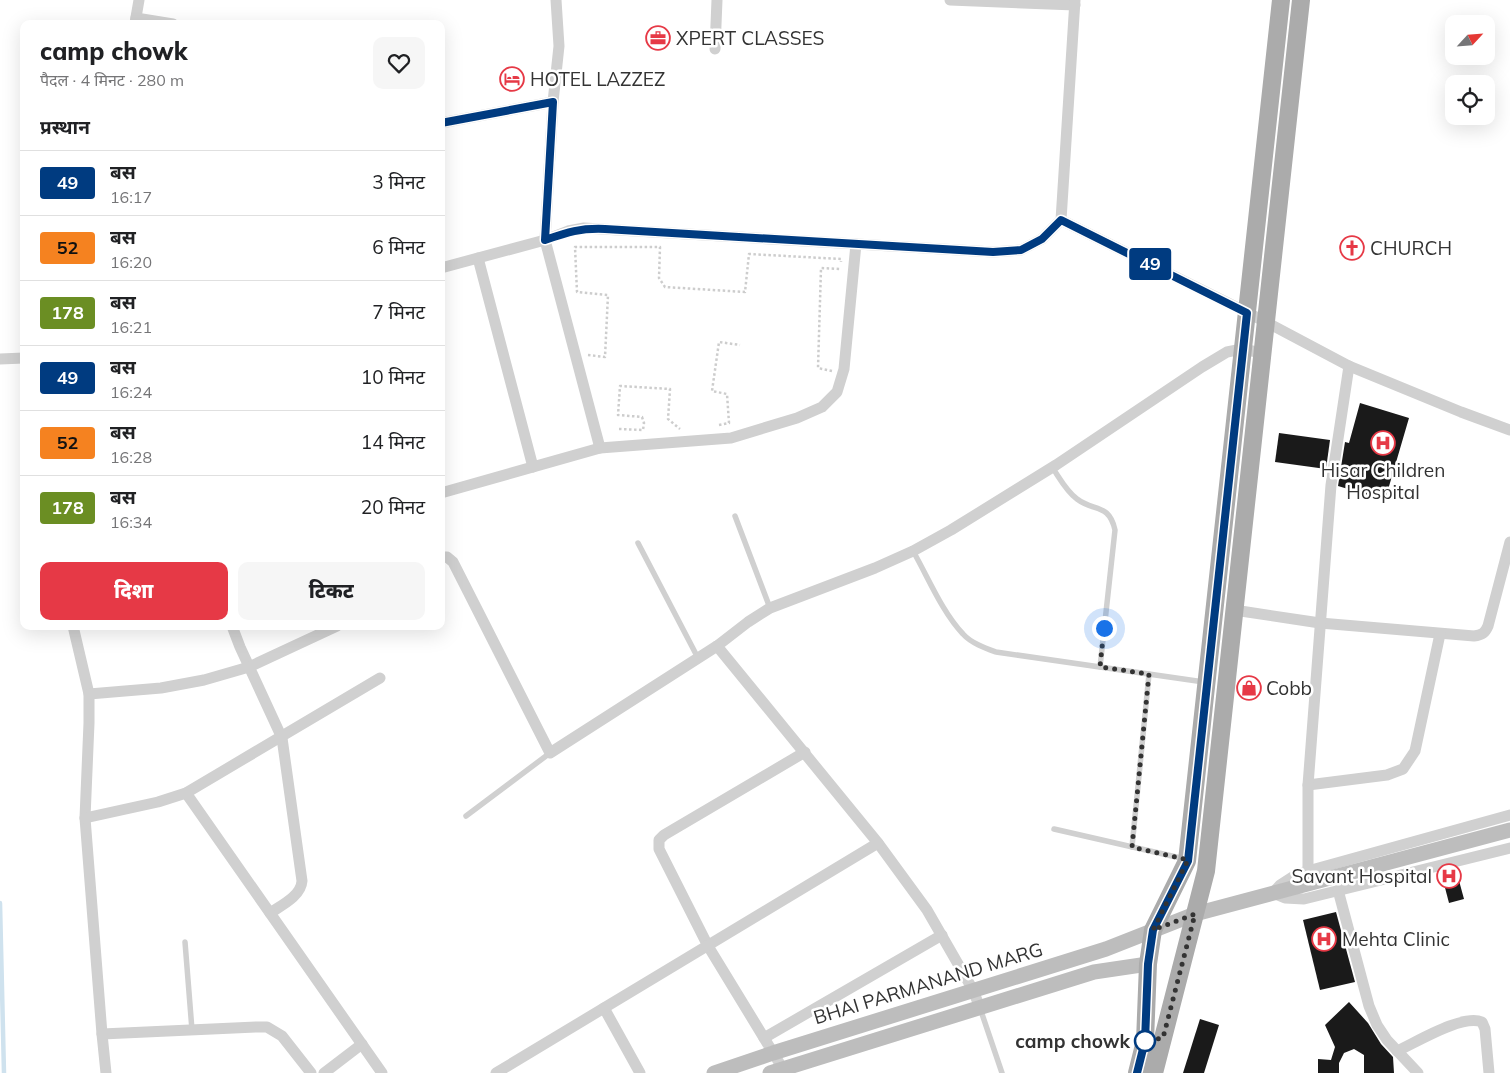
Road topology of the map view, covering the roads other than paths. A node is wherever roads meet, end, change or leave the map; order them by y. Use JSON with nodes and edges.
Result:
{"nodes":[{"id":1,"x":139,"y":0,"type":"edge"},
{"id":2,"x":556,"y":0,"type":"edge"},
{"id":3,"x":717,"y":0,"type":"edge"},
{"id":4,"x":950,"y":0,"type":"edge"},
{"id":5,"x":1282,"y":0,"type":"edge"},
{"id":6,"x":1301,"y":0,"type":"edge"},
{"id":7,"x":1075,"y":3,"type":"edge"},
{"id":8,"x":136,"y":20,"type":"edge"},
{"id":9,"x":715,"y":49,"type":"dead end"},
{"id":10,"x":553,"y":102,"type":"junction"},
{"id":11,"x":445,"y":122,"type":"edge"},
{"id":12,"x":1061,"y":220,"type":"junction"},
{"id":13,"x":545,"y":240,"type":"junction"},
{"id":14,"x":856,"y":244,"type":"junction"},
{"id":15,"x":478,"y":258,"type":"junction"},
{"id":16,"x":445,"y":267,"type":"edge"},
{"id":17,"x":1247,"y":313,"type":"junction"},
{"id":18,"x":1266,"y":322,"type":"junction"},
{"id":19,"x":1242,"y":349,"type":"junction"},
{"id":20,"x":1262,"y":352,"type":"junction"},
{"id":21,"x":20,"y":358,"type":"edge"},
{"id":22,"x":0,"y":359,"type":"edge"},
{"id":23,"x":1349,"y":366,"type":"junction"},
{"id":24,"x":1510,"y":430,"type":"edge"},
{"id":25,"x":600,"y":448,"type":"junction"},
{"id":26,"x":534,"y":467,"type":"junction"},
{"id":27,"x":1052,"y":467,"type":"junction"},
{"id":28,"x":445,"y":492,"type":"edge"},
{"id":29,"x":735,"y":516,"type":"dead end"},
{"id":30,"x":1510,"y":542,"type":"edge"},
{"id":31,"x":638,"y":543,"type":"dead end"},
{"id":32,"x":913,"y":550,"type":"junction"},
{"id":33,"x":445,"y":557,"type":"edge"},
{"id":34,"x":770,"y":608,"type":"junction"},
{"id":35,"x":1234,"y":610,"type":"junction"},
{"id":36,"x":1320,"y":623,"type":"junction"},
{"id":37,"x":74,"y":630,"type":"edge"},
{"id":38,"x":234,"y":630,"type":"edge"},
{"id":39,"x":328,"y":630,"type":"edge"},
{"id":40,"x":1440,"y":634,"type":"junction"},
{"id":41,"x":717,"y":646,"type":"junction"},
{"id":42,"x":698,"y":658,"type":"junction"},
{"id":43,"x":249,"y":667,"type":"junction"},
{"id":44,"x":1100,"y":667,"type":"junction"},
{"id":45,"x":1149,"y":674,"type":"junction"},
{"id":46,"x":380,"y":678,"type":"dead end"},
{"id":47,"x":1208,"y":683,"type":"junction"},
{"id":48,"x":89,"y":694,"type":"junction"},
{"id":49,"x":282,"y":738,"type":"junction"},
{"id":50,"x":806,"y":752,"type":"junction"},
{"id":51,"x":550,"y":753,"type":"junction"},
{"id":52,"x":1308,"y":785,"type":"junction"},
{"id":53,"x":186,"y":793,"type":"junction"},
{"id":54,"x":1510,"y":815,"type":"edge"},
{"id":55,"x":466,"y":816,"type":"dead end"},
{"id":56,"x":85,"y":818,"type":"junction"},
{"id":57,"x":1054,"y":830,"type":"dead end"},
{"id":58,"x":1510,"y":830,"type":"edge"},
{"id":59,"x":878,"y":843,"type":"junction"},
{"id":60,"x":1132,"y":847,"type":"junction"},
{"id":61,"x":1510,"y":848,"type":"edge"},
{"id":62,"x":1188,"y":860,"type":"junction"},
{"id":63,"x":1308,"y":871,"type":"junction"},
{"id":64,"x":1338,"y":890,"type":"junction"},
{"id":65,"x":1273,"y":893,"type":"junction"},
{"id":66,"x":270,"y":913,"type":"junction"},
{"id":67,"x":1195,"y":914,"type":"junction"},
{"id":68,"x":1153,"y":930,"type":"junction"},
{"id":69,"x":942,"y":935,"type":"junction"},
{"id":70,"x":185,"y":942,"type":"dead end"},
{"id":71,"x":708,"y":946,"type":"junction"},
{"id":72,"x":1148,"y":964,"type":"junction"},
{"id":73,"x":973,"y":990,"type":"junction"},
{"id":74,"x":604,"y":1008,"type":"junction"},
{"id":75,"x":980,"y":1008,"type":"junction"},
{"id":76,"x":192,"y":1030,"type":"junction"},
{"id":77,"x":102,"y":1034,"type":"junction"},
{"id":78,"x":764,"y":1038,"type":"junction"},
{"id":79,"x":362,"y":1044,"type":"junction"},
{"id":80,"x":1397,"y":1051,"type":"junction"},
{"id":81,"x":773,"y":1053,"type":"junction"},
{"id":82,"x":777,"y":1071,"type":"edge"},
{"id":83,"x":106,"y":1073,"type":"edge"},
{"id":84,"x":311,"y":1073,"type":"edge"},
{"id":85,"x":324,"y":1073,"type":"edge"},
{"id":86,"x":382,"y":1073,"type":"edge"},
{"id":87,"x":496,"y":1073,"type":"edge"},
{"id":88,"x":640,"y":1073,"type":"edge"},
{"id":89,"x":714,"y":1073,"type":"edge"},
{"id":90,"x":1002,"y":1073,"type":"edge"},
{"id":91,"x":1137,"y":1073,"type":"edge"},
{"id":92,"x":1154,"y":1073,"type":"edge"},
{"id":93,"x":1418,"y":1073,"type":"edge"},
{"id":94,"x":1489,"y":1073,"type":"edge"}],
"edges":[{"from":1,"to":8,"type":"street"},
{"from":2,"to":10,"type":"street"},
{"from":3,"to":9,"type":"street"},
{"from":4,"to":7,"type":"street"},
{"from":5,"to":17,"type":"main road"},
{"from":6,"to":18,"type":"main road"},
{"from":7,"to":12,"type":"street"},
{"from":10,"to":11,"type":"street"},
{"from":10,"to":13,"type":"street"},
{"from":12,"to":14,"type":"street"},
{"from":12,"to":17,"type":"street"},
{"from":13,"to":14,"type":"street"},
{"from":13,"to":15,"type":"street"},
{"from":13,"to":25,"type":"street"},
{"from":14,"to":25,"type":"street"},
{"from":15,"to":16,"type":"street"},
{"from":15,"to":26,"type":"street"},
{"from":17,"to":18,"type":"street"},
{"from":17,"to":19,"type":"main road"},
{"from":18,"to":20,"type":"main road"},
{"from":18,"to":23,"type":"street"},
{"from":19,"to":20,"type":"street"},
{"from":19,"to":27,"type":"street"},
{"from":19,"to":47,"type":"main road"},
{"from":20,"to":35,"type":"main road"},
{"from":21,"to":22,"type":"street"},
{"from":23,"to":24,"type":"street"},
{"from":23,"to":36,"type":"street"},
{"from":25,"to":26,"type":"street"},
{"from":26,"to":28,"type":"street"},
{"from":27,"to":32,"type":"street"},
{"from":27,"to":44,"type":"lane"},
{"from":29,"to":34,"type":"lane"},
{"from":30,"to":40,"type":"street"},
{"from":31,"to":42,"type":"lane"},
{"from":32,"to":34,"type":"street"},
{"from":32,"to":44,"type":"lane"},
{"from":33,"to":51,"type":"street"},
{"from":34,"to":41,"type":"street"},
{"from":35,"to":36,"type":"street"},
{"from":35,"to":67,"type":"main road"},
{"from":36,"to":40,"type":"street"},
{"from":36,"to":52,"type":"street"},
{"from":37,"to":48,"type":"street"},
{"from":38,"to":43,"type":"street"},
{"from":39,"to":43,"type":"street"},
{"from":40,"to":52,"type":"street"},
{"from":41,"to":42,"type":"street"},
{"from":41,"to":50,"type":"street"},
{"from":42,"to":51,"type":"street"},
{"from":43,"to":48,"type":"street"},
{"from":43,"to":49,"type":"street"},
{"from":44,"to":45,"type":"lane"},
{"from":45,"to":47,"type":"lane"},
{"from":45,"to":60,"type":"lane"},
{"from":46,"to":49,"type":"street"},
{"from":47,"to":62,"type":"main road"},
{"from":48,"to":56,"type":"street"},
{"from":49,"to":53,"type":"street"},
{"from":49,"to":66,"type":"street"},
{"from":50,"to":59,"type":"street"},
{"from":50,"to":71,"type":"street"},
{"from":51,"to":55,"type":"lane"},
{"from":52,"to":63,"type":"street"},
{"from":53,"to":56,"type":"street"},
{"from":53,"to":66,"type":"street"},
{"from":54,"to":63,"type":"street"},
{"from":56,"to":77,"type":"street"},
{"from":57,"to":60,"type":"lane"},
{"from":58,"to":65,"type":"street","name":"BHAI PARMANAND MARG"},
{"from":59,"to":69,"type":"street"},
{"from":59,"to":71,"type":"street"},
{"from":60,"to":62,"type":"lane"},
{"from":61,"to":64,"type":"street"},
{"from":62,"to":68,"type":"main road"},
{"from":63,"to":65,"type":"street"},
{"from":64,"to":65,"type":"street"},
{"from":64,"to":80,"type":"street"},
{"from":65,"to":67,"type":"street","name":"BHAI PARMANAND MARG"},
{"from":66,"to":79,"type":"street"},
{"from":67,"to":68,"type":"street","name":"BHAI PARMANAND MARG"},
{"from":67,"to":92,"type":"main road"},
{"from":68,"to":72,"type":"main road"},
{"from":68,"to":73,"type":"street","name":"BHAI PARMANAND MARG"},
{"from":69,"to":73,"type":"street"},
{"from":69,"to":78,"type":"street"},
{"from":70,"to":76,"type":"lane"},
{"from":71,"to":74,"type":"street"},
{"from":71,"to":78,"type":"street"},
{"from":72,"to":75,"type":"street","name":"BHAI PARMANAND MARG"},
{"from":72,"to":91,"type":"main road"},
{"from":73,"to":75,"type":"street"},
{"from":73,"to":81,"type":"street","name":"BHAI PARMANAND MARG"},
{"from":74,"to":87,"type":"street"},
{"from":74,"to":88,"type":"street"},
{"from":75,"to":82,"type":"street","name":"BHAI PARMANAND MARG"},
{"from":75,"to":90,"type":"lane"},
{"from":76,"to":77,"type":"street"},
{"from":76,"to":84,"type":"street"},
{"from":77,"to":83,"type":"street"},
{"from":78,"to":81,"type":"street"},
{"from":79,"to":85,"type":"street"},
{"from":79,"to":86,"type":"street"},
{"from":80,"to":93,"type":"street"},
{"from":80,"to":94,"type":"street"},
{"from":81,"to":82,"type":"street"},
{"from":81,"to":89,"type":"street","name":"BHAI PARMANAND MARG"}]}
